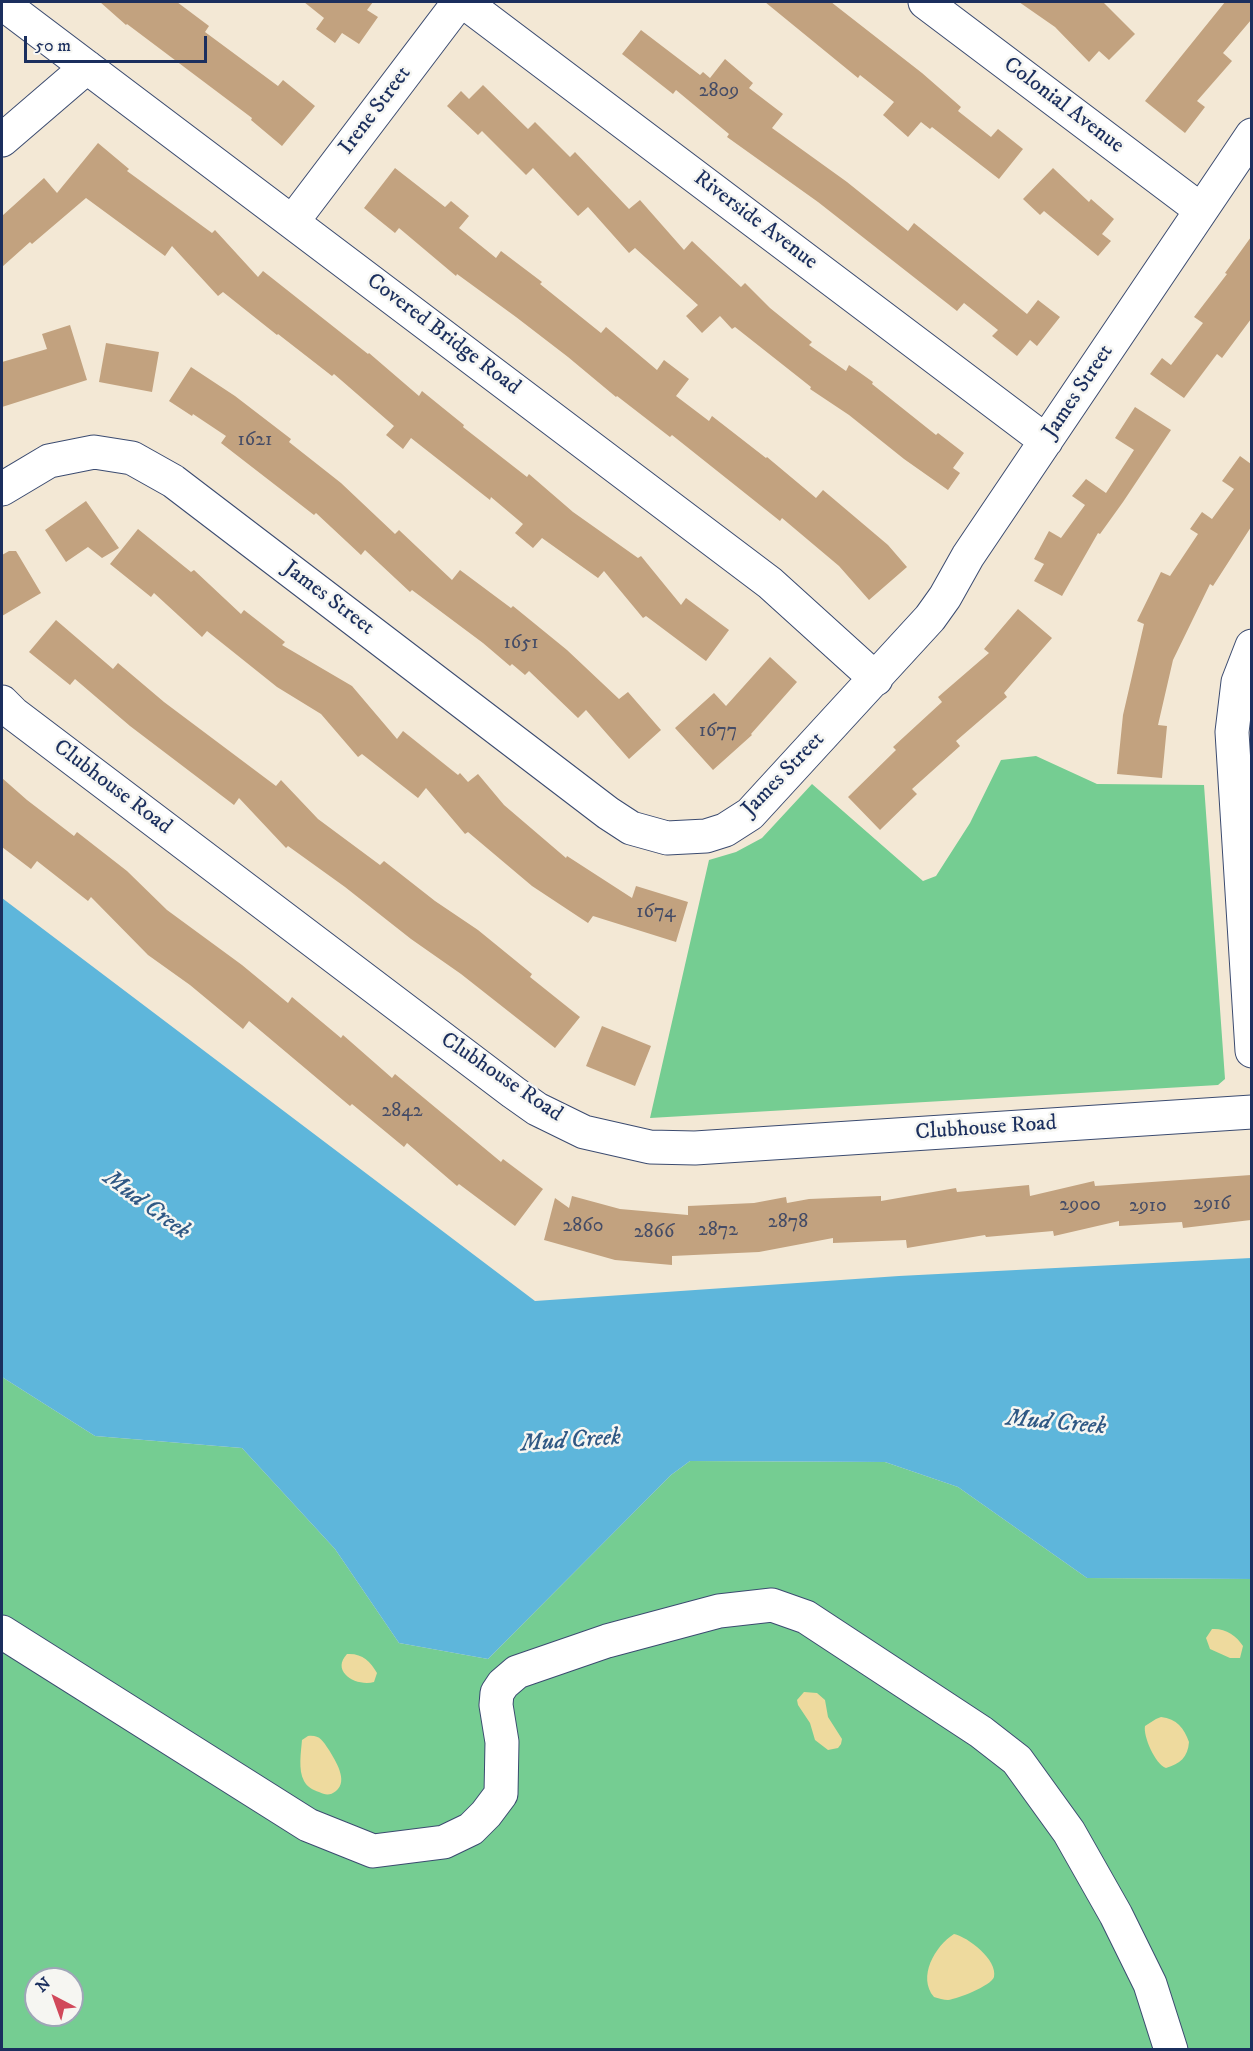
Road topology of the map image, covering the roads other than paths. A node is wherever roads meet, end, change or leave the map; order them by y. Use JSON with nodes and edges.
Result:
{"nodes":[{"id":1,"x":459,"y":2,"type":"edge"},
{"id":2,"x":464,"y":2,"type":"edge"},
{"id":3,"x":926,"y":2,"type":"edge"},
{"id":4,"x":2,"y":3,"type":"edge"},
{"id":5,"x":87,"y":67,"type":"junction"},
{"id":6,"x":1251,"y":135,"type":"edge"},
{"id":7,"x":2,"y":140,"type":"edge"},
{"id":8,"x":1201,"y":210,"type":"junction"},
{"id":9,"x":293,"y":221,"type":"junction"},
{"id":10,"x":1046,"y":441,"type":"junction"},
{"id":11,"x":2,"y":489,"type":"edge"},
{"id":12,"x":1251,"y":646,"type":"edge"},
{"id":13,"x":876,"y":679,"type":"junction"},
{"id":14,"x":2,"y":702,"type":"edge"},
{"id":15,"x":1246,"y":854,"type":"edge"},
{"id":16,"x":1251,"y":1051,"type":"edge"},
{"id":17,"x":1251,"y":1112,"type":"edge"},
{"id":18,"x":2,"y":1632,"type":"edge"},
{"id":19,"x":1171,"y":2049,"type":"edge"}],
"edges":[{"from":1,"to":9,"type":"street","name":"Irene Street"},
{"from":2,"to":10,"type":"street","name":"Riverside Avenue"},
{"from":3,"to":8,"type":"street","name":"Colonial Avenue"},
{"from":4,"to":5,"type":"street","name":"Covered Bridge Road"},
{"from":5,"to":7,"type":"street"},
{"from":5,"to":9,"type":"street","name":"Covered Bridge Road"},
{"from":6,"to":8,"type":"street","name":"James Street"},
{"from":8,"to":10,"type":"street","name":"James Street"},
{"from":9,"to":13,"type":"street","name":"Covered Bridge Road"},
{"from":10,"to":13,"type":"street","name":"James Street"},
{"from":11,"to":13,"type":"street","name":"James Street"},
{"from":12,"to":15,"type":"street"},
{"from":14,"to":17,"type":"street","name":"Clubhouse Road"},
{"from":15,"to":16,"type":"street"},
{"from":18,"to":19,"type":"street"}]}
